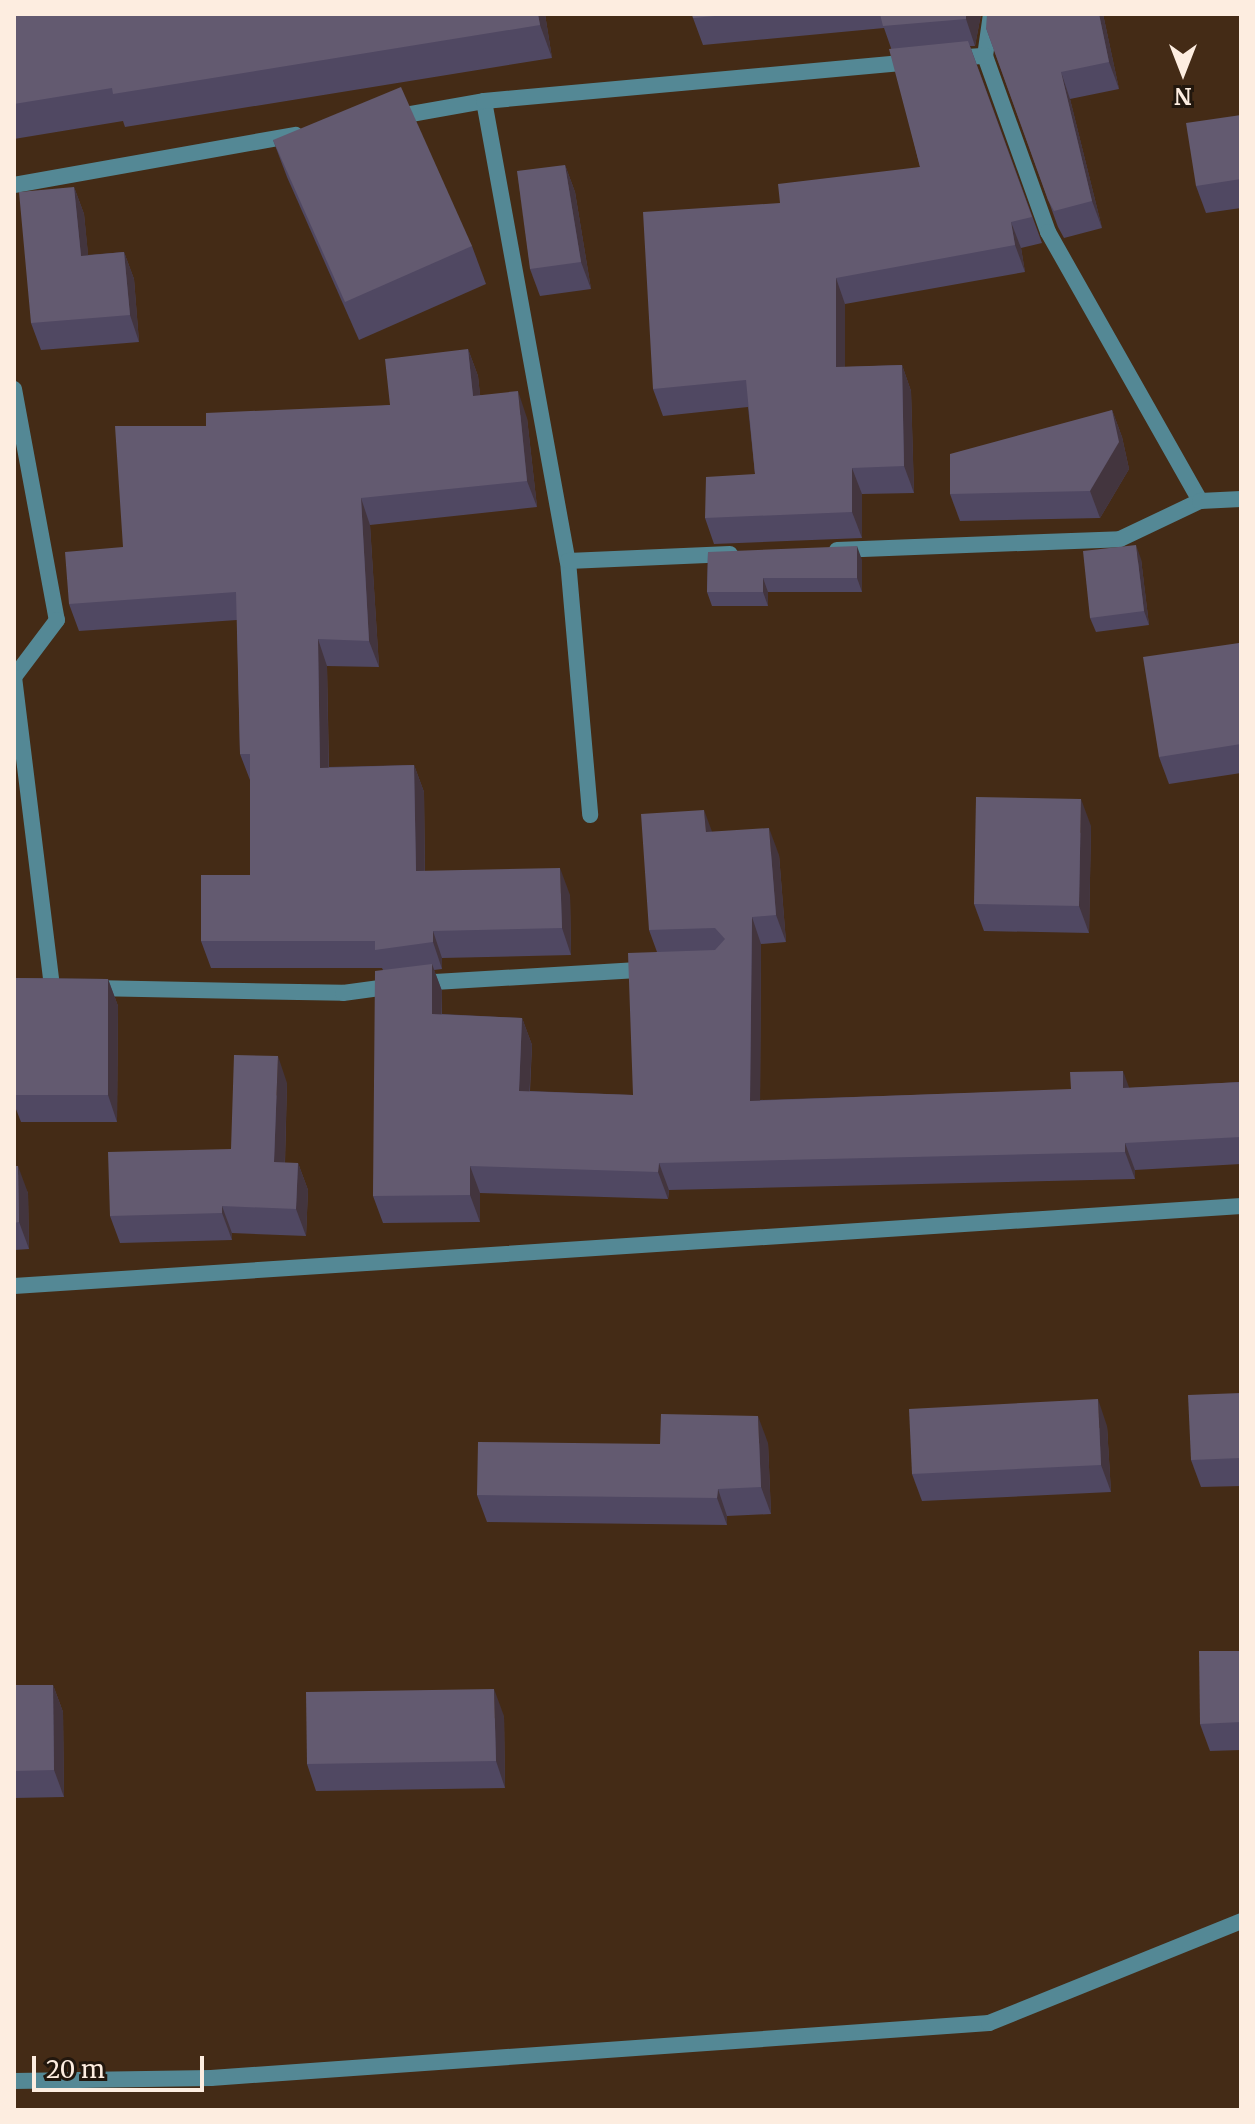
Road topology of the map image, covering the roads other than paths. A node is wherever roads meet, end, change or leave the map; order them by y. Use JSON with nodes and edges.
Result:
{"nodes":[{"id":1,"x":991,"y":14,"type":"edge"},
{"id":2,"x":985,"y":56,"type":"junction"},
{"id":3,"x":484,"y":101,"type":"junction"},
{"id":4,"x":374,"y":121,"type":"edge"},
{"id":5,"x":312,"y":132,"type":"edge"},
{"id":6,"x":14,"y":185,"type":"edge"},
{"id":7,"x":14,"y":389,"type":"edge"},
{"id":8,"x":1241,"y":499,"type":"edge"},
{"id":9,"x":1200,"y":501,"type":"junction"},
{"id":10,"x":820,"y":551,"type":"edge"},
{"id":11,"x":757,"y":553,"type":"edge"},
{"id":12,"x":568,"y":561,"type":"junction"},
{"id":13,"x":590,"y":815,"type":"dead end"},
{"id":14,"x":678,"y":968,"type":"edge"},
{"id":15,"x":1241,"y":1206,"type":"edge"},
{"id":16,"x":14,"y":1286,"type":"edge"},
{"id":17,"x":1241,"y":1921,"type":"edge"},
{"id":18,"x":14,"y":2081,"type":"edge"}],
"edges":[{"from":1,"to":2,"type":"street"},
{"from":2,"to":3,"type":"street"},
{"from":2,"to":9,"type":"street"},
{"from":3,"to":4,"type":"street"},
{"from":3,"to":12,"type":"street"},
{"from":5,"to":6,"type":"street"},
{"from":7,"to":14,"type":"street"},
{"from":8,"to":9,"type":"street"},
{"from":9,"to":10,"type":"street"},
{"from":11,"to":12,"type":"street"},
{"from":12,"to":13,"type":"street"},
{"from":15,"to":16,"type":"street"},
{"from":17,"to":18,"type":"street"}]}
